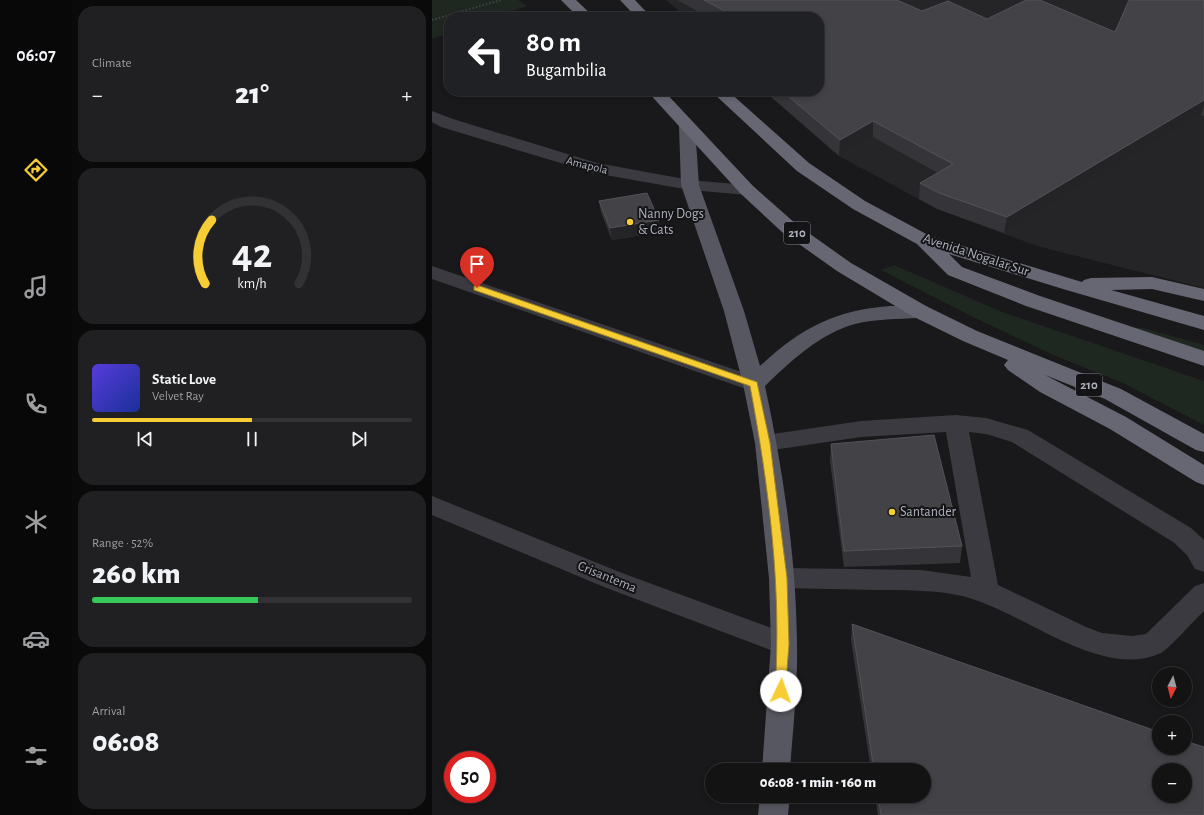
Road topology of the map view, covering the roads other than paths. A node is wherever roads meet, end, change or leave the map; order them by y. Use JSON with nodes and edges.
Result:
{"nodes":[{"id":1,"x":568,"y":0,"type":"edge"},
{"id":2,"x":627,"y":0,"type":"edge"},
{"id":3,"x":581,"y":12,"type":"edge"},
{"id":4,"x":639,"y":12,"type":"edge"},
{"id":5,"x":659,"y":96,"type":"edge"},
{"id":6,"x":725,"y":96,"type":"edge"},
{"id":7,"x":432,"y":116,"type":"edge"},
{"id":8,"x":687,"y":127,"type":"junction"},
{"id":9,"x":690,"y":185,"type":"junction"},
{"id":10,"x":747,"y":190,"type":"junction"},
{"id":11,"x":923,"y":240,"type":"junction"},
{"id":12,"x":432,"y":272,"type":"edge"},
{"id":13,"x":1070,"y":285,"type":"junction"},
{"id":14,"x":1204,"y":295,"type":"edge"},
{"id":15,"x":919,"y":311,"type":"junction"},
{"id":16,"x":1204,"y":323,"type":"edge"},
{"id":17,"x":970,"y":336,"type":"junction"},
{"id":18,"x":1204,"y":359,"type":"edge"},
{"id":19,"x":754,"y":384,"type":"junction"},
{"id":20,"x":956,"y":423,"type":"junction"},
{"id":21,"x":766,"y":443,"type":"junction"},
{"id":22,"x":1204,"y":444,"type":"edge"},
{"id":23,"x":1204,"y":476,"type":"edge"},
{"id":24,"x":432,"y":505,"type":"edge"},
{"id":25,"x":1204,"y":562,"type":"edge"},
{"id":26,"x":782,"y":578,"type":"junction"},
{"id":27,"x":986,"y":591,"type":"junction"},
{"id":28,"x":1204,"y":594,"type":"edge"},
{"id":29,"x":784,"y":644,"type":"junction"},
{"id":30,"x":776,"y":763,"type":"edge"},
{"id":31,"x":774,"y":803,"type":"edge"},
{"id":32,"x":773,"y":815,"type":"edge"}],
"edges":[{"from":1,"to":3,"type":"highway"},
{"from":2,"to":4,"type":"highway"},
{"from":5,"to":8,"type":"highway","number":"210"},
{"from":6,"to":11,"type":"highway","name":"Avenida Nogalar Sur"},
{"from":7,"to":9,"type":"street","name":"Amapola"},
{"from":8,"to":9,"type":"main road"},
{"from":8,"to":10,"type":"highway","number":"210"},
{"from":9,"to":10,"type":"street","name":"Amapola"},
{"from":9,"to":19,"type":"main road"},
{"from":10,"to":15,"type":"highway","number":"210"},
{"from":11,"to":13,"type":"highway","name":"Avenida Nogalar Sur"},
{"from":11,"to":18,"type":"highway"},
{"from":12,"to":19,"type":"street"},
{"from":13,"to":14,"type":"highway"},
{"from":13,"to":16,"type":"highway","name":"Avenida Nogalar Sur"},
{"from":15,"to":17,"type":"highway","number":"210"},
{"from":15,"to":19,"type":"main road"},
{"from":17,"to":22,"type":"highway","number":"210"},
{"from":17,"to":23,"type":"highway"},
{"from":19,"to":21,"type":"main road"},
{"from":20,"to":21,"type":"street"},
{"from":20,"to":25,"type":"street"},
{"from":20,"to":27,"type":"street"},
{"from":21,"to":26,"type":"main road"},
{"from":24,"to":29,"type":"street","name":"Crisantema"},
{"from":26,"to":27,"type":"street"},
{"from":26,"to":29,"type":"main road"},
{"from":27,"to":28,"type":"street"},
{"from":29,"to":30,"type":"main road"},
{"from":31,"to":32,"type":"main road"}]}
